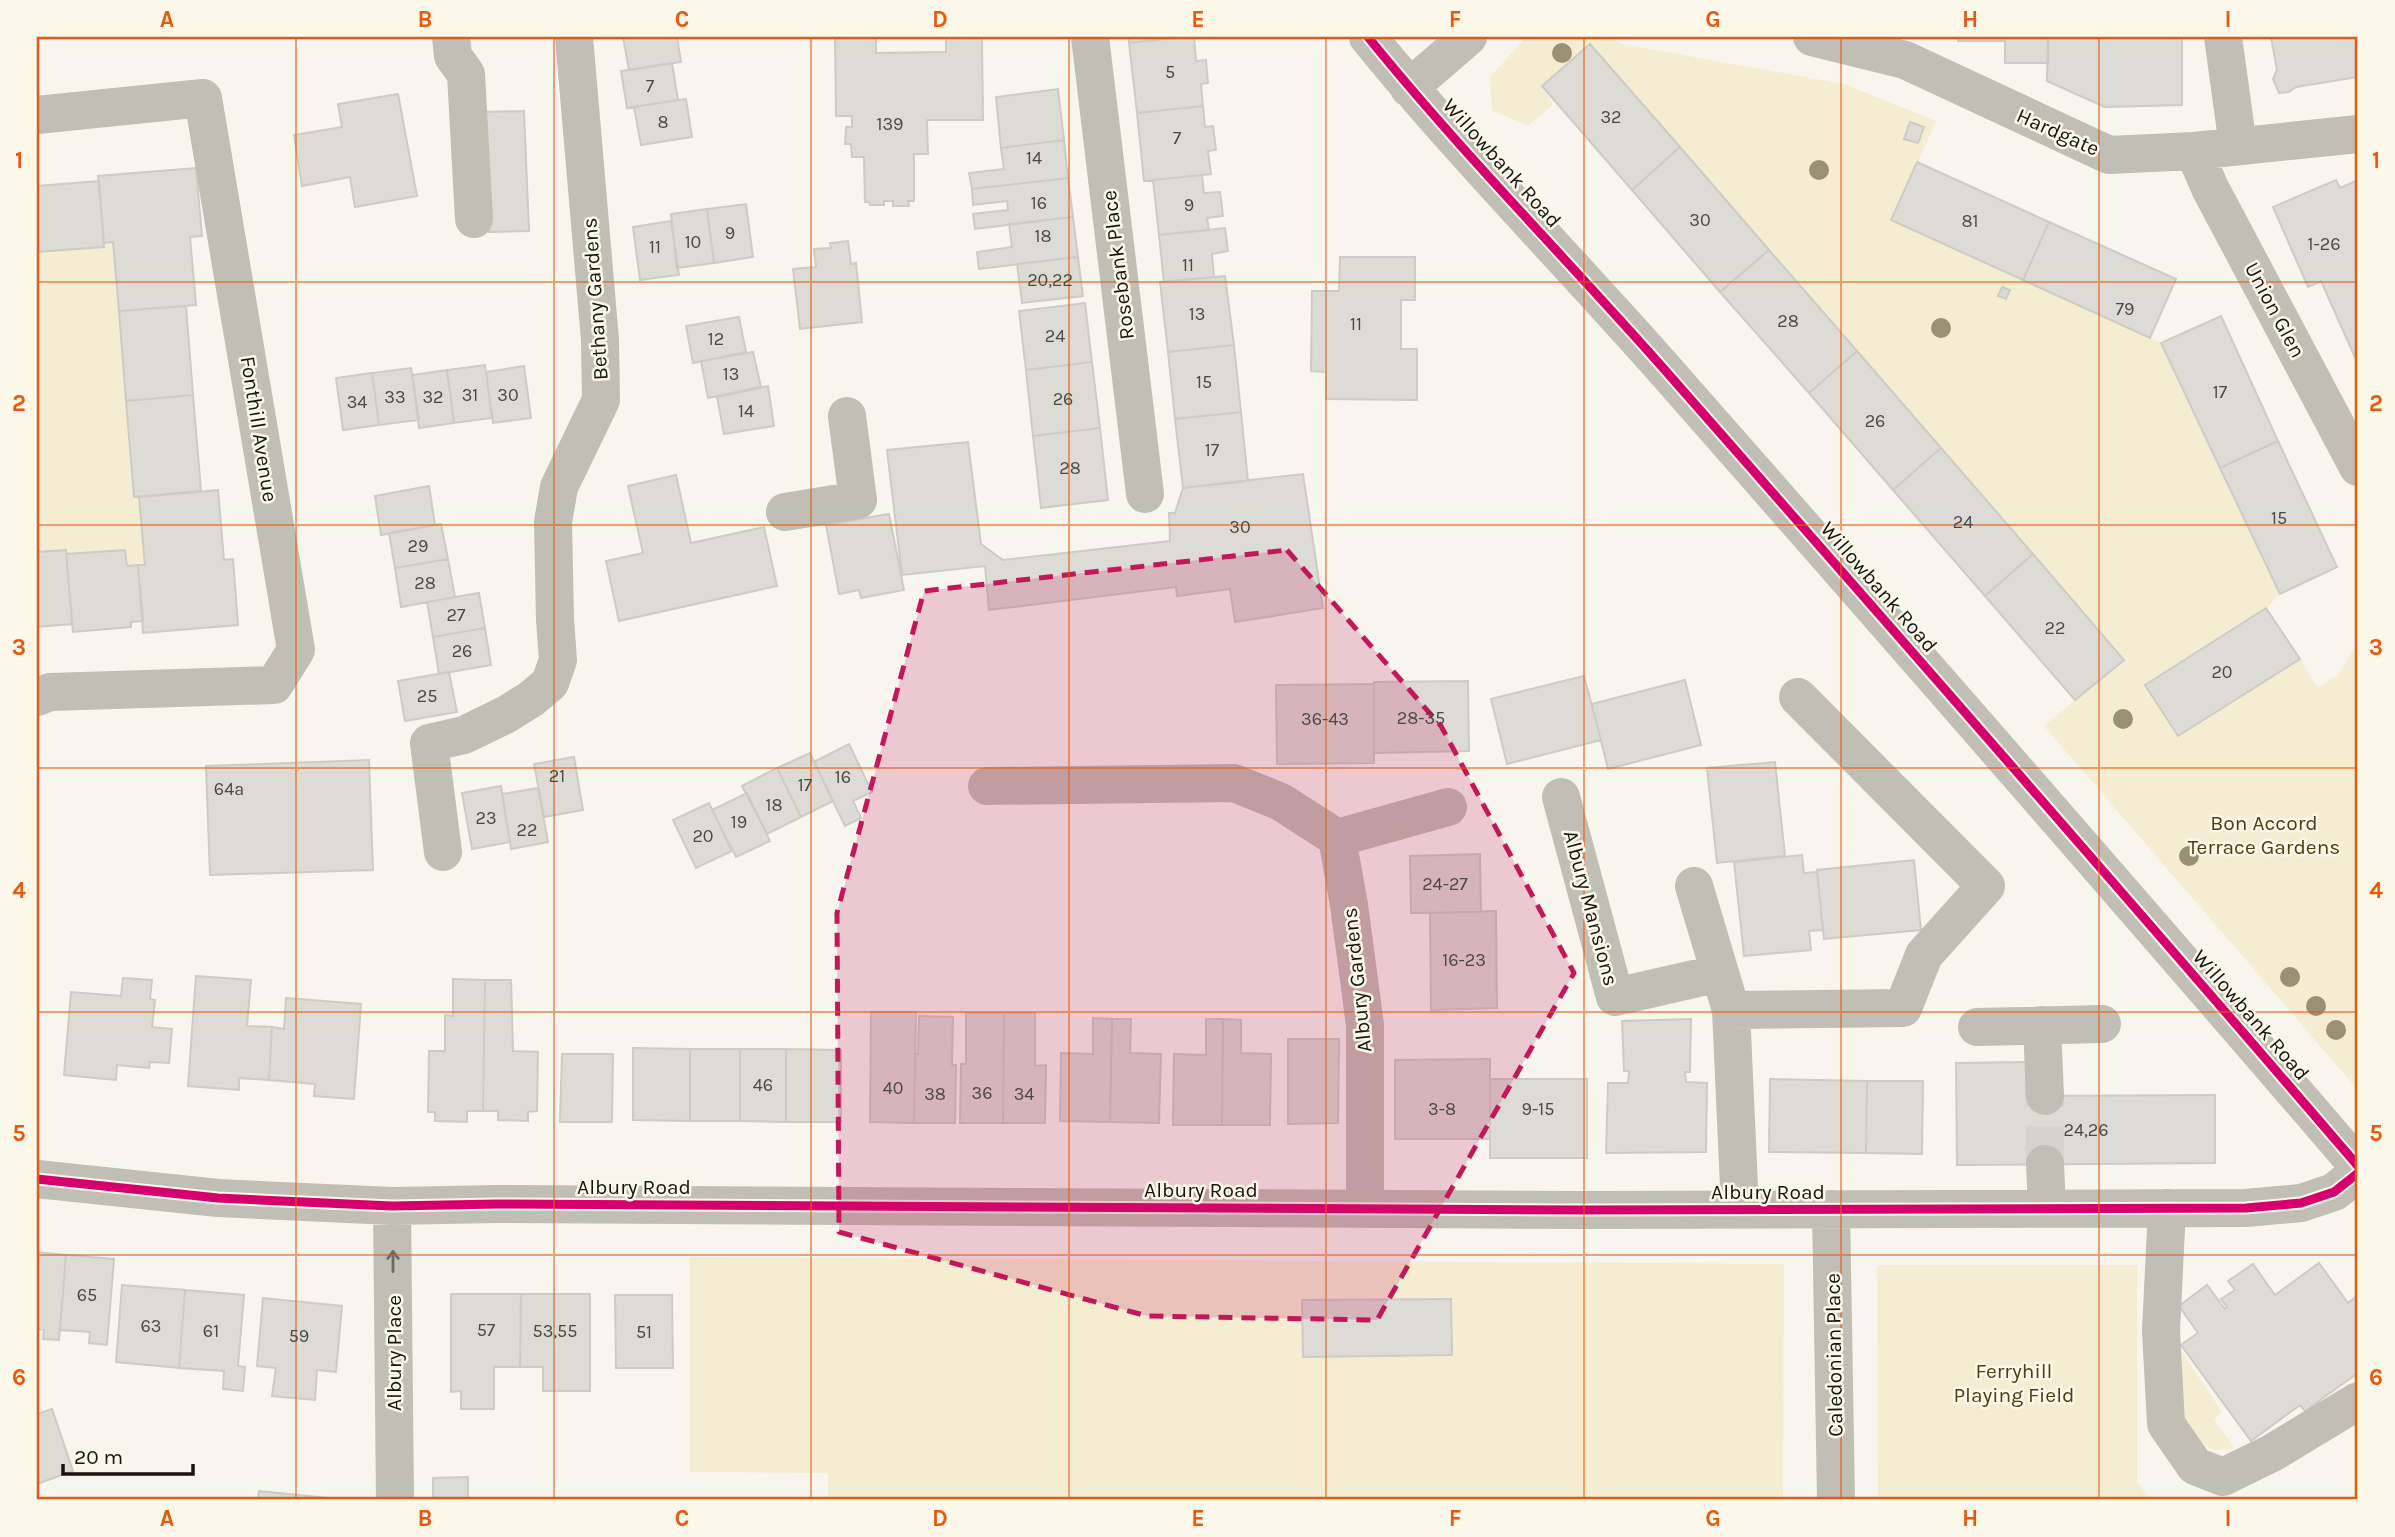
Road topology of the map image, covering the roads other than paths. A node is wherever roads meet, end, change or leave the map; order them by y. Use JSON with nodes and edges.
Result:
{"nodes":[{"id":1,"x":451,"y":37,"type":"edge"},
{"id":2,"x":574,"y":37,"type":"edge"},
{"id":3,"x":1090,"y":37,"type":"edge"},
{"id":4,"x":1368,"y":37,"type":"edge"},
{"id":5,"x":1468,"y":37,"type":"edge"},
{"id":6,"x":1812,"y":37,"type":"edge"},
{"id":7,"x":2223,"y":37,"type":"edge"},
{"id":8,"x":1409,"y":88,"type":"junction"},
{"id":9,"x":37,"y":115,"type":"edge"},
{"id":10,"x":2358,"y":134,"type":"edge"},
{"id":11,"x":2238,"y":146,"type":"junction"},
{"id":12,"x":2194,"y":151,"type":"junction"},
{"id":13,"x":474,"y":219,"type":"dead end"},
{"id":14,"x":847,"y":416,"type":"dead end"},
{"id":15,"x":2358,"y":467,"type":"edge"},
{"id":16,"x":1145,"y":494,"type":"dead end"},
{"id":17,"x":785,"y":512,"type":"dead end"},
{"id":18,"x":37,"y":697,"type":"edge"},
{"id":19,"x":1798,"y":697,"type":"dead end"},
{"id":20,"x":987,"y":786,"type":"dead end"},
{"id":21,"x":1561,"y":797,"type":"dead end"},
{"id":22,"x":1448,"y":807,"type":"dead end"},
{"id":23,"x":1337,"y":838,"type":"junction"},
{"id":24,"x":443,"y":852,"type":"dead end"},
{"id":25,"x":1694,"y":886,"type":"dead end"},
{"id":26,"x":1720,"y":973,"type":"junction"},
{"id":27,"x":1731,"y":1010,"type":"junction"},
{"id":28,"x":2102,"y":1024,"type":"dead end"},
{"id":29,"x":2042,"y":1025,"type":"junction"},
{"id":30,"x":1977,"y":1027,"type":"dead end"},
{"id":31,"x":2045,"y":1096,"type":"tunnel mouth"},
{"id":32,"x":2045,"y":1164,"type":"tunnel mouth"},
{"id":33,"x":2358,"y":1166,"type":"edge"},
{"id":34,"x":2358,"y":1173,"type":"edge"},
{"id":35,"x":37,"y":1179,"type":"edge"},
{"id":36,"x":392,"y":1206,"type":"junction"},
{"id":37,"x":1366,"y":1208,"type":"junction"},
{"id":38,"x":2047,"y":1208,"type":"junction"},
{"id":39,"x":2167,"y":1208,"type":"junction"},
{"id":40,"x":1740,"y":1209,"type":"junction"},
{"id":41,"x":1831,"y":1209,"type":"junction"},
{"id":42,"x":2358,"y":1401,"type":"edge"},
{"id":43,"x":395,"y":1500,"type":"edge"},
{"id":44,"x":1836,"y":1500,"type":"edge"}],
"edges":[{"from":1,"to":13,"type":"street"},
{"from":2,"to":24,"type":"street","name":"Bethany Gardens"},
{"from":3,"to":16,"type":"street","name":"Rosebank Place"},
{"from":4,"to":8,"type":"street","name":"Willowbank Road"},
{"from":5,"to":8,"type":"street"},
{"from":6,"to":12,"type":"street","name":"Hardgate"},
{"from":7,"to":11,"type":"street"},
{"from":8,"to":33,"type":"street","name":"Willowbank Road"},
{"from":9,"to":18,"type":"street","name":"Fonthill Avenue"},
{"from":10,"to":11,"type":"street","name":"Hardgate"},
{"from":11,"to":12,"type":"street","name":"Hardgate"},
{"from":12,"to":15,"type":"street","name":"Union Glen"},
{"from":14,"to":17,"type":"street"},
{"from":19,"to":27,"type":"street"},
{"from":20,"to":23,"type":"street"},
{"from":21,"to":26,"type":"street","name":"Albury Mansions"},
{"from":22,"to":23,"type":"street"},
{"from":23,"to":37,"type":"street","name":"Albury Gardens"},
{"from":25,"to":26,"type":"street"},
{"from":26,"to":27,"type":"street"},
{"from":27,"to":40,"type":"street"},
{"from":28,"to":29,"type":"street"},
{"from":29,"to":30,"type":"street"},
{"from":29,"to":31,"type":"street"},
{"from":32,"to":38,"type":"street"},
{"from":34,"to":39,"type":"street","name":"Albury Road"},
{"from":35,"to":36,"type":"street","name":"Albury Road"},
{"from":36,"to":37,"type":"street","name":"Albury Road"},
{"from":43,"to":36,"type":"street","name":"Albury Place","one_way":true},
{"from":37,"to":40,"type":"street","name":"Albury Road"},
{"from":38,"to":39,"type":"street","name":"Albury Road"},
{"from":38,"to":41,"type":"street","name":"Albury Road"},
{"from":39,"to":42,"type":"street"},
{"from":40,"to":41,"type":"street","name":"Albury Road"},
{"from":41,"to":44,"type":"street","name":"Caledonian Place"}]}
